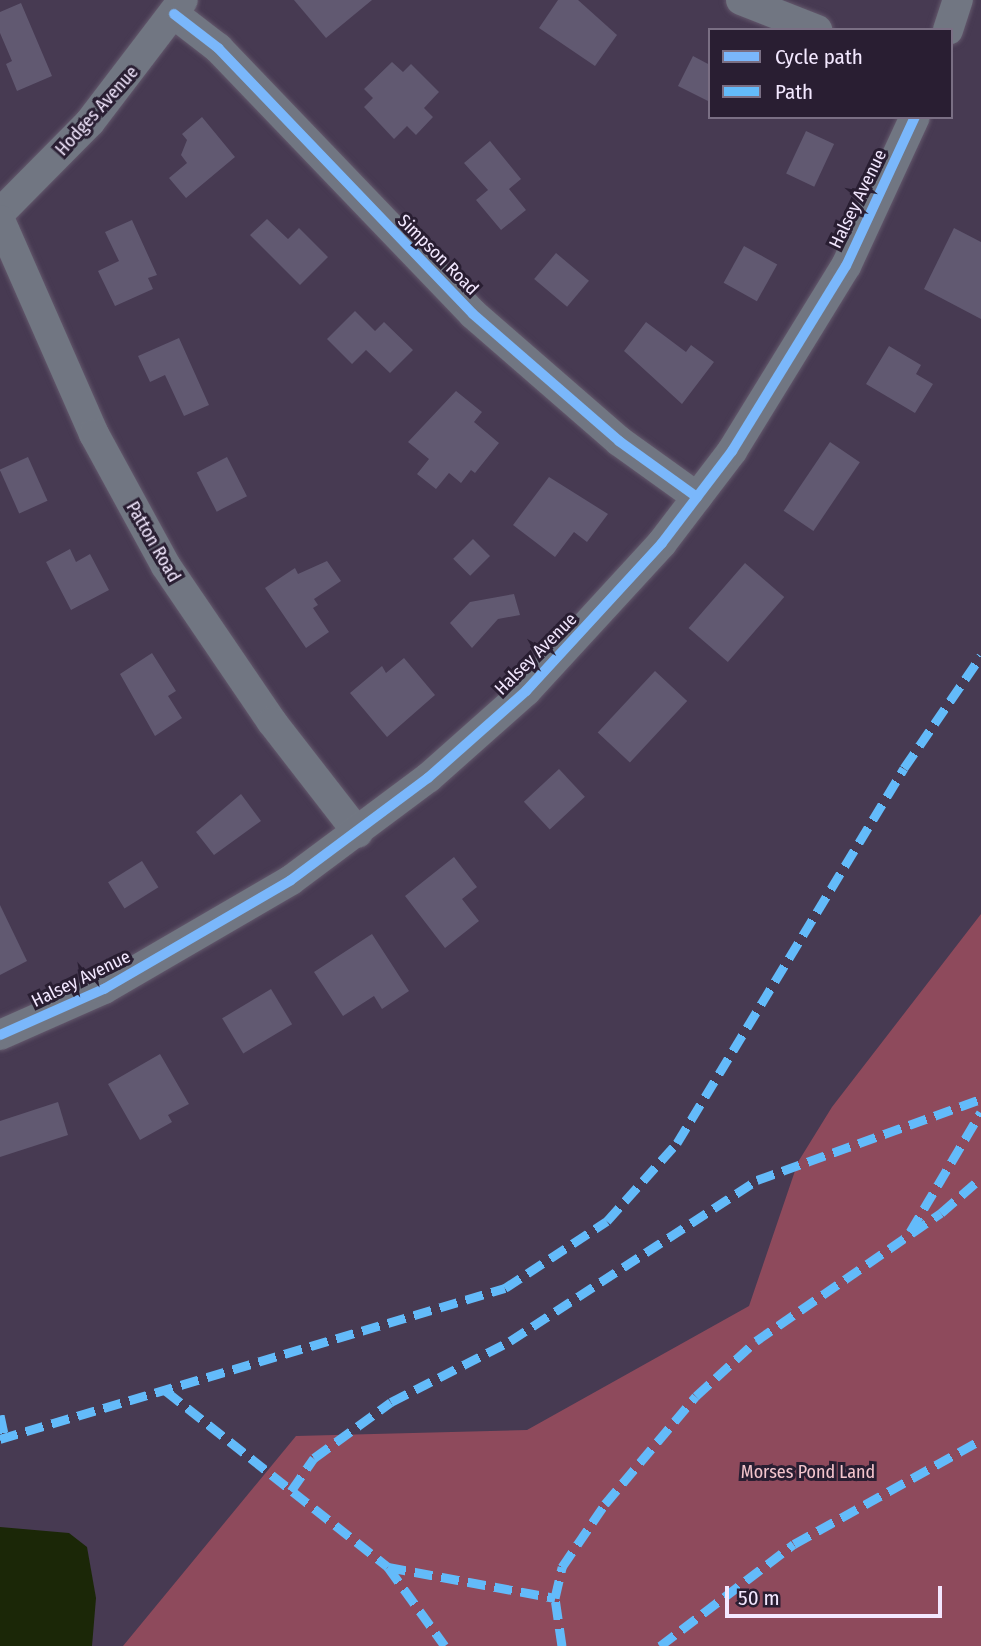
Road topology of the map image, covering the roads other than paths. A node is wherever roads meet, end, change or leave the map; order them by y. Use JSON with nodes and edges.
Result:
{"nodes":[{"id":1,"x":741,"y":0,"type":"edge"},
{"id":2,"x":958,"y":0,"type":"edge"},
{"id":3,"x":179,"y":7,"type":"edge"},
{"id":4,"x":812,"y":28,"type":"edge"},
{"id":5,"x":949,"y":28,"type":"edge"},
{"id":6,"x":914,"y":119,"type":"edge"},
{"id":7,"x":0,"y":213,"type":"edge"},
{"id":8,"x":0,"y":220,"type":"edge"},
{"id":9,"x":697,"y":498,"type":"junction"},
{"id":10,"x":358,"y":833,"type":"junction"},
{"id":11,"x":0,"y":1035,"type":"edge"}],
"edges":[{"from":1,"to":4,"type":"street"},
{"from":2,"to":5,"type":"street"},
{"from":3,"to":7,"type":"street","name":"Hodges Avenue"},
{"from":3,"to":9,"type":"street","name":"Simpson Road"},
{"from":6,"to":9,"type":"street","name":"Halsey Avenue"},
{"from":8,"to":10,"type":"street","name":"Patton Road"},
{"from":9,"to":10,"type":"street","name":"Halsey Avenue"},
{"from":10,"to":11,"type":"street","name":"Halsey Avenue"}]}
